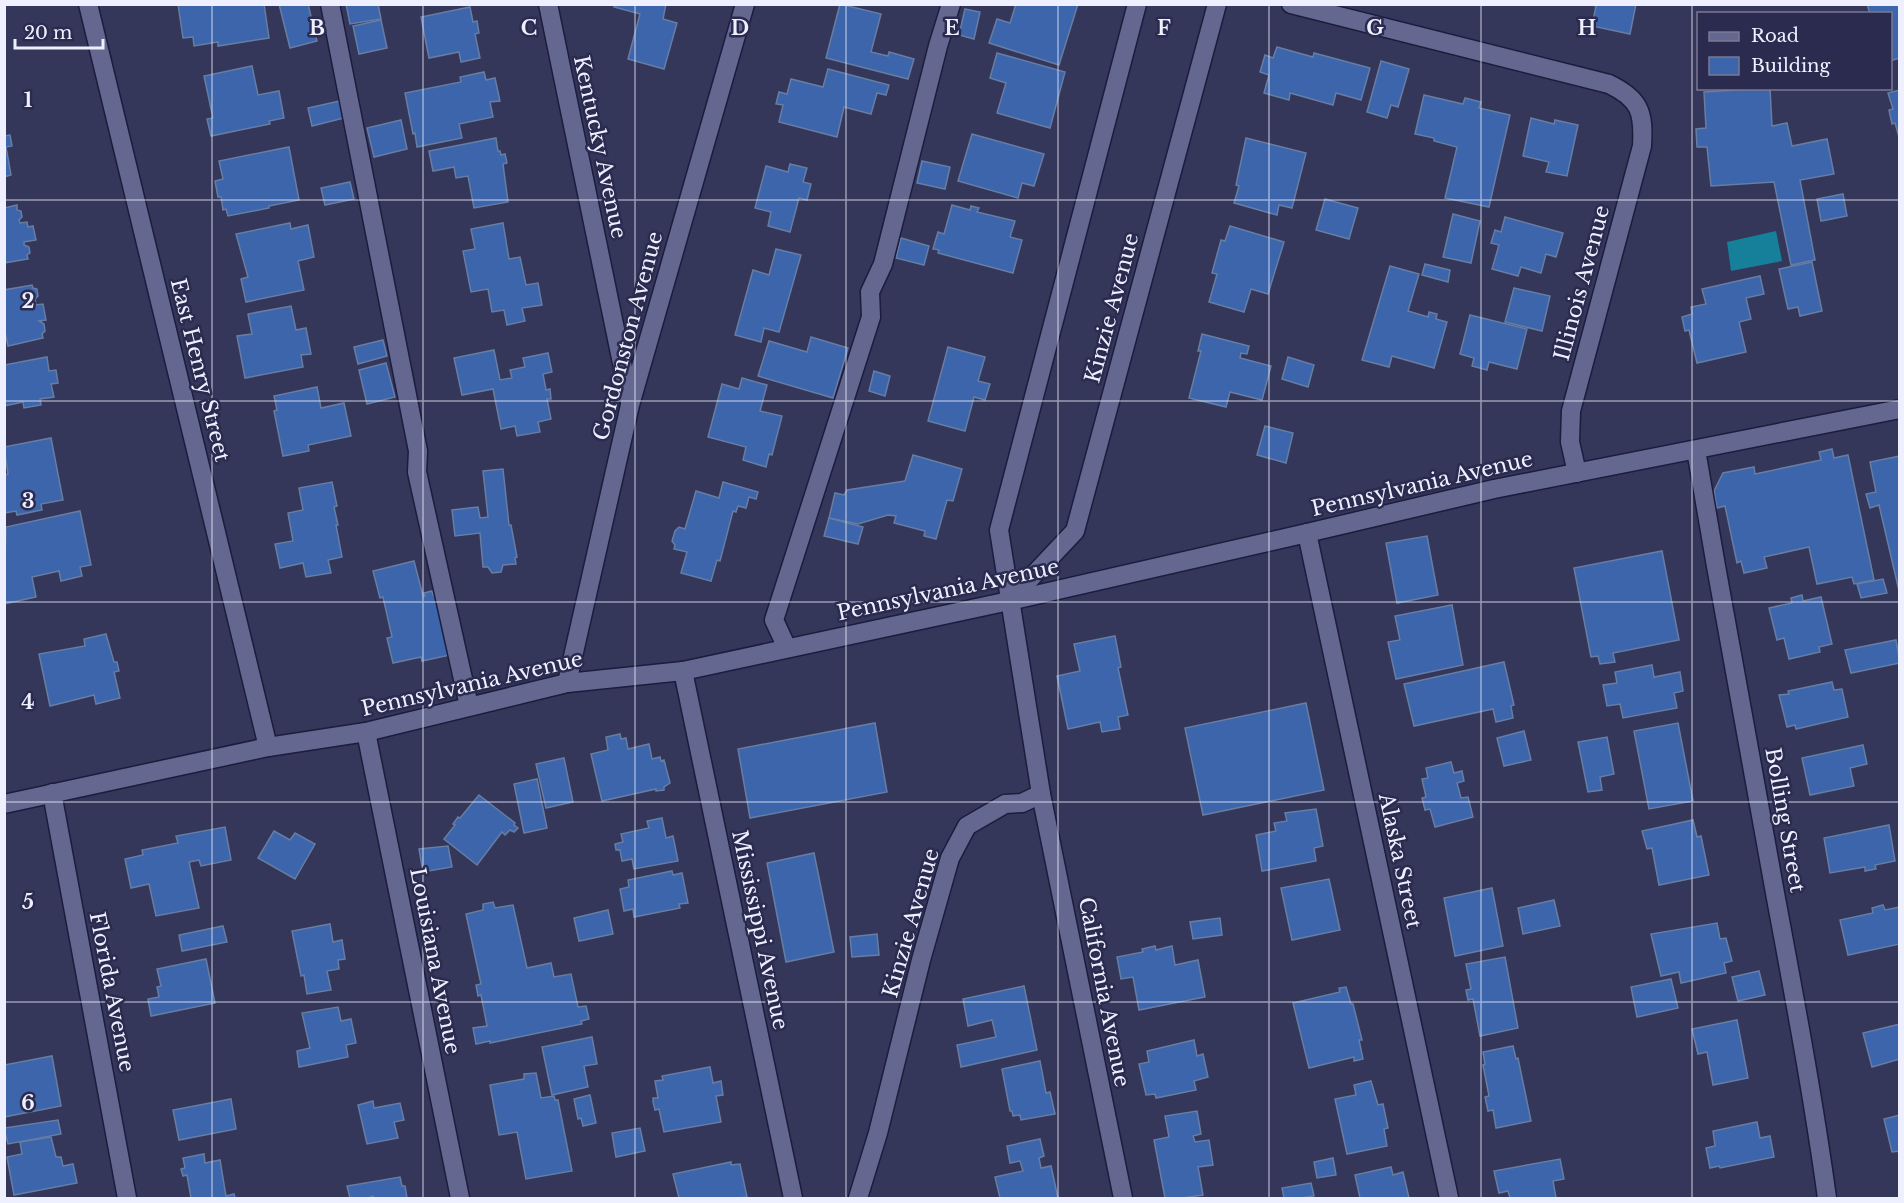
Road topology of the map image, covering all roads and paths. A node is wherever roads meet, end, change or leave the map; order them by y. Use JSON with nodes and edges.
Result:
{"nodes":[{"id":1,"x":88,"y":4,"type":"edge"},
{"id":2,"x":330,"y":4,"type":"edge"},
{"id":3,"x":548,"y":4,"type":"edge"},
{"id":4,"x":745,"y":4,"type":"edge"},
{"id":5,"x":951,"y":4,"type":"edge"},
{"id":6,"x":1137,"y":4,"type":"edge"},
{"id":7,"x":1217,"y":4,"type":"edge"},
{"id":8,"x":1291,"y":4,"type":"edge"},
{"id":9,"x":630,"y":405,"type":"junction"},
{"id":10,"x":1899,"y":409,"type":"edge"},
{"id":11,"x":1696,"y":450,"type":"junction"},
{"id":12,"x":1577,"y":473,"type":"junction"},
{"id":13,"x":1307,"y":533,"type":"junction"},
{"id":14,"x":1009,"y":601,"type":"junction"},
{"id":15,"x":787,"y":648,"type":"junction"},
{"id":16,"x":683,"y":671,"type":"junction"},
{"id":17,"x":567,"y":683,"type":"junction"},
{"id":18,"x":469,"y":706,"type":"junction"},
{"id":19,"x":366,"y":732,"type":"junction"},
{"id":20,"x":268,"y":747,"type":"junction"},
{"id":21,"x":52,"y":793,"type":"junction"},
{"id":22,"x":1041,"y":794,"type":"junction"},
{"id":23,"x":4,"y":804,"type":"edge"},
{"id":24,"x":127,"y":1198,"type":"edge"},
{"id":25,"x":460,"y":1198,"type":"edge"},
{"id":26,"x":793,"y":1198,"type":"edge"},
{"id":27,"x":858,"y":1198,"type":"edge"},
{"id":28,"x":1123,"y":1198,"type":"edge"},
{"id":29,"x":1449,"y":1198,"type":"edge"},
{"id":30,"x":1827,"y":1198,"type":"edge"}],
"edges":[{"from":1,"to":20,"type":"street","name":"East Henry Street"},
{"from":2,"to":18,"type":"street"},
{"from":3,"to":9,"type":"street","name":"Kentucky Avenue"},
{"from":4,"to":9,"type":"street","name":"Gordonston Avenue"},
{"from":5,"to":15,"type":"street"},
{"from":6,"to":14,"type":"street"},
{"from":7,"to":14,"type":"street","name":"Kinzie Avenue"},
{"from":8,"to":12,"type":"street","name":"Illinois Avenue"},
{"from":9,"to":17,"type":"street","name":"Gordonston Avenue"},
{"from":10,"to":11,"type":"street","name":"Pennsylvania Avenue"},
{"from":11,"to":12,"type":"street","name":"Pennsylvania Avenue"},
{"from":11,"to":30,"type":"street","name":"Bolling Street"},
{"from":12,"to":13,"type":"street","name":"Pennsylvania Avenue"},
{"from":13,"to":14,"type":"street","name":"Pennsylvania Avenue"},
{"from":13,"to":29,"type":"street","name":"Alaska Street"},
{"from":14,"to":15,"type":"street","name":"Pennsylvania Avenue"},
{"from":14,"to":22,"type":"street"},
{"from":15,"to":16,"type":"street","name":"Pennsylvania Avenue"},
{"from":16,"to":17,"type":"street","name":"Pennsylvania Avenue"},
{"from":16,"to":26,"type":"street","name":"Mississippi Avenue"},
{"from":17,"to":18,"type":"street","name":"Pennsylvania Avenue"},
{"from":18,"to":19,"type":"street","name":"Pennsylvania Avenue"},
{"from":19,"to":20,"type":"street","name":"Pennsylvania Avenue"},
{"from":19,"to":25,"type":"street","name":"Louisiana Avenue"},
{"from":20,"to":21,"type":"street","name":"Pennsylvania Avenue"},
{"from":21,"to":23,"type":"street","name":"Pennsylvania Avenue"},
{"from":21,"to":24,"type":"street","name":"Florida Avenue"},
{"from":22,"to":27,"type":"street","name":"Kinzie Avenue"},
{"from":22,"to":28,"type":"street","name":"California Avenue"}]}
